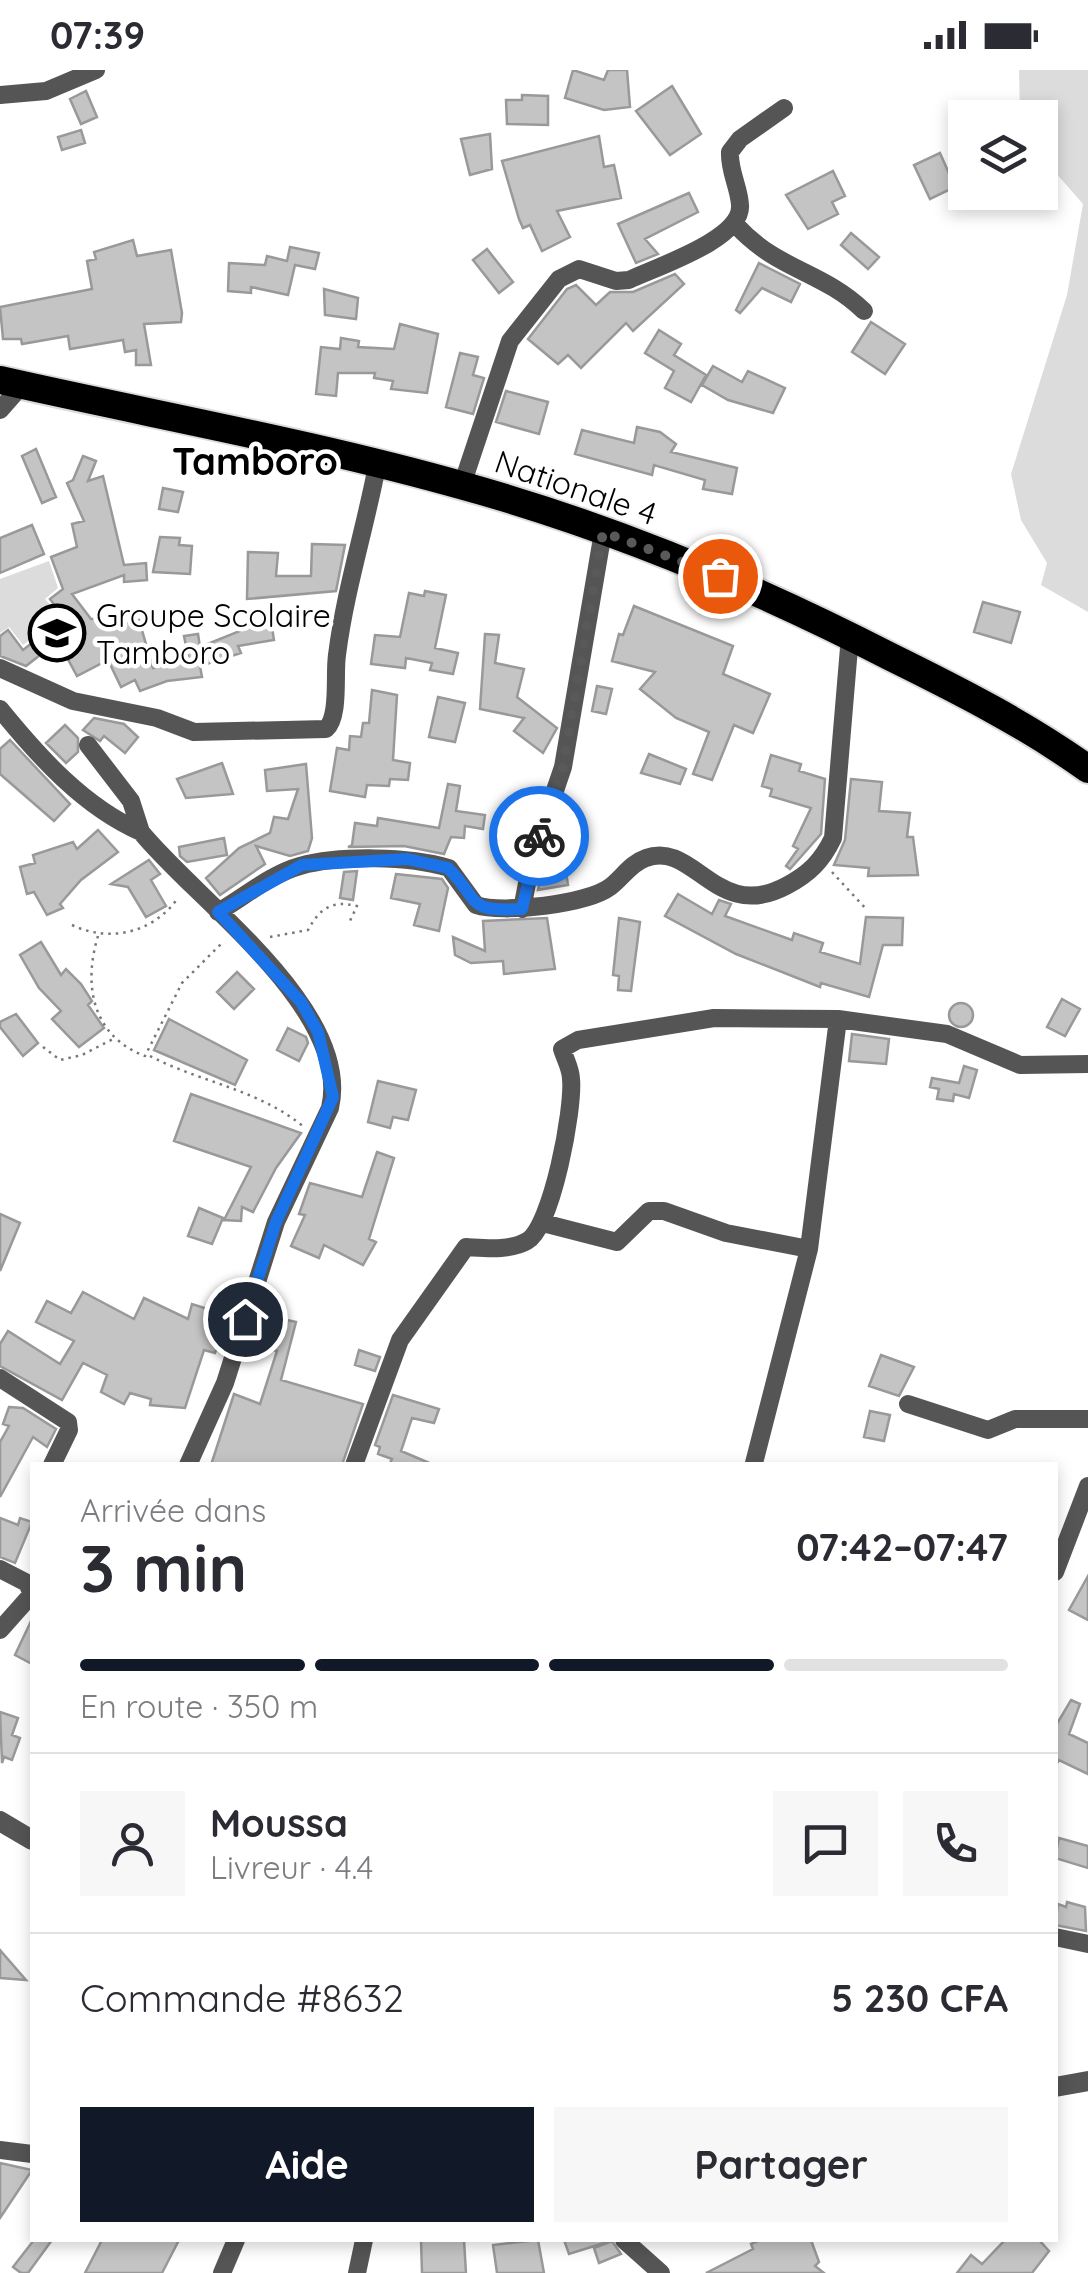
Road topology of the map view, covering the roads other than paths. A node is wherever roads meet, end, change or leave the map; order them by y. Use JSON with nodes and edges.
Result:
{"nodes":[{"id":1,"x":96,"y":70,"type":"edge"},
{"id":2,"x":0,"y":95,"type":"edge"},
{"id":3,"x":784,"y":108,"type":"dead end"},
{"id":4,"x":736,"y":224,"type":"junction"},
{"id":5,"x":864,"y":311,"type":"dead end"},
{"id":6,"x":11,"y":382,"type":"edge"},
{"id":7,"x":0,"y":410,"type":"edge"},
{"id":8,"x":377,"y":466,"type":"junction"},
{"id":9,"x":462,"y":485,"type":"junction"},
{"id":10,"x":603,"y":532,"type":"junction"},
{"id":11,"x":850,"y":636,"type":"junction"},
{"id":12,"x":0,"y":668,"type":"edge"},
{"id":13,"x":0,"y":709,"type":"edge"},
{"id":14,"x":88,"y":745,"type":"dead end"},
{"id":15,"x":1088,"y":769,"type":"edge"},
{"id":16,"x":141,"y":832,"type":"junction"},
{"id":17,"x":522,"y":909,"type":"junction"},
{"id":18,"x":218,"y":912,"type":"junction"},
{"id":19,"x":838,"y":1019,"type":"junction"},
{"id":20,"x":1088,"y":1064,"type":"edge"},
{"id":21,"x":543,"y":1223,"type":"junction"},
{"id":22,"x":809,"y":1249,"type":"junction"},
{"id":23,"x":0,"y":1378,"type":"edge"},
{"id":24,"x":908,"y":1404,"type":"dead end"},
{"id":25,"x":1088,"y":1419,"type":"edge"},
{"id":26,"x":53,"y":1462,"type":"edge"},
{"id":27,"x":189,"y":1462,"type":"edge"},
{"id":28,"x":355,"y":1462,"type":"edge"},
{"id":29,"x":754,"y":1462,"type":"edge"},
{"id":30,"x":1088,"y":1486,"type":"edge"},
{"id":31,"x":1058,"y":1564,"type":"edge"},
{"id":32,"x":0,"y":1569,"type":"edge"},
{"id":33,"x":30,"y":1591,"type":"edge"},
{"id":34,"x":30,"y":1596,"type":"edge"},
{"id":35,"x":0,"y":1630,"type":"edge"},
{"id":36,"x":0,"y":1821,"type":"edge"},
{"id":37,"x":30,"y":1839,"type":"edge"},
{"id":38,"x":1058,"y":1938,"type":"edge"},
{"id":39,"x":1088,"y":1944,"type":"edge"},
{"id":40,"x":1088,"y":2082,"type":"edge"},
{"id":41,"x":1058,"y":2087,"type":"edge"},
{"id":42,"x":0,"y":2150,"type":"edge"},
{"id":43,"x":30,"y":2154,"type":"edge"},
{"id":44,"x":235,"y":2242,"type":"edge"},
{"id":45,"x":364,"y":2242,"type":"edge"},
{"id":46,"x":626,"y":2242,"type":"edge"},
{"id":47,"x":222,"y":2273,"type":"edge"},
{"id":48,"x":358,"y":2273,"type":"edge"},
{"id":49,"x":661,"y":2273,"type":"edge"}],
"edges":[{"from":1,"to":2,"type":"street"},
{"from":3,"to":4,"type":"street"},
{"from":4,"to":5,"type":"street"},
{"from":4,"to":9,"type":"street"},
{"from":6,"to":7,"type":"street"},
{"from":6,"to":8,"type":"highway","name":"Nationale 4"},
{"from":8,"to":9,"type":"highway","name":"Nationale 4"},
{"from":8,"to":12,"type":"street"},
{"from":9,"to":10,"type":"highway","name":"Nationale 4"},
{"from":10,"to":11,"type":"highway","name":"Nationale 4"},
{"from":10,"to":17,"type":"street"},
{"from":11,"to":15,"type":"highway","name":"Nationale 4"},
{"from":11,"to":17,"type":"street"},
{"from":13,"to":16,"type":"street"},
{"from":14,"to":16,"type":"street"},
{"from":16,"to":18,"type":"street"},
{"from":17,"to":18,"type":"street"},
{"from":18,"to":27,"type":"street"},
{"from":19,"to":20,"type":"street"},
{"from":19,"to":21,"type":"street"},
{"from":19,"to":22,"type":"street"},
{"from":21,"to":22,"type":"street"},
{"from":21,"to":28,"type":"street"},
{"from":22,"to":29,"type":"street"},
{"from":23,"to":26,"type":"street"},
{"from":24,"to":25,"type":"street"},
{"from":30,"to":31,"type":"street"},
{"from":32,"to":33,"type":"street"},
{"from":34,"to":35,"type":"street"},
{"from":36,"to":37,"type":"street"},
{"from":38,"to":39,"type":"street"},
{"from":40,"to":41,"type":"street"},
{"from":42,"to":43,"type":"street"},
{"from":44,"to":47,"type":"street"},
{"from":45,"to":48,"type":"street"},
{"from":46,"to":49,"type":"street"}]}
